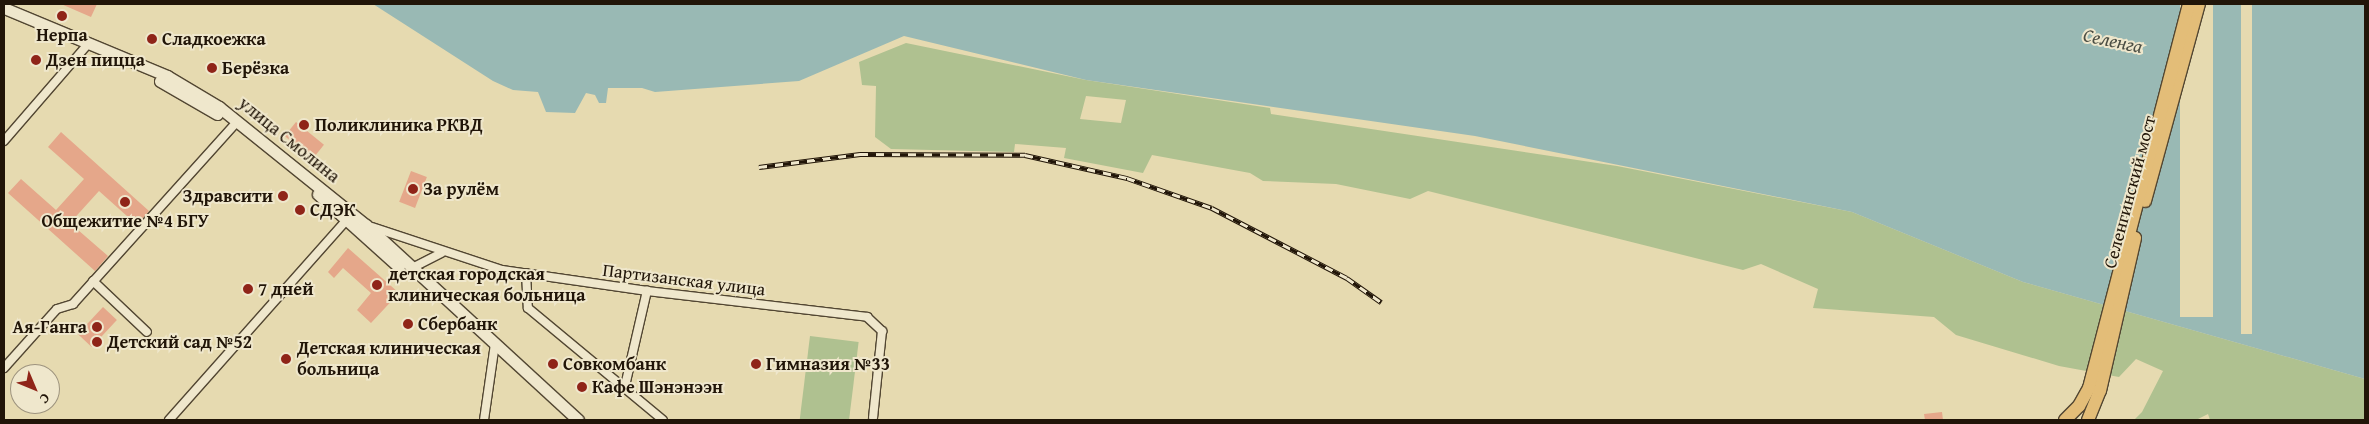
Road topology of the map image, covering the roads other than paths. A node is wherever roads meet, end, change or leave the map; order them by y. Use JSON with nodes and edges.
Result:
{"nodes":[{"id":1,"x":2189,"y":4,"type":"edge"},
{"id":2,"x":2199,"y":4,"type":"edge"},
{"id":3,"x":4,"y":8,"type":"edge"},
{"id":4,"x":4,"y":16,"type":"edge"},
{"id":5,"x":86,"y":47,"type":"junction"},
{"id":6,"x":236,"y":123,"type":"junction"},
{"id":7,"x":4,"y":141,"type":"edge"},
{"id":8,"x":349,"y":217,"type":"junction"},
{"id":9,"x":366,"y":225,"type":"junction"},
{"id":10,"x":441,"y":252,"type":"junction"},
{"id":11,"x":412,"y":268,"type":"junction"},
{"id":12,"x":526,"y":273,"type":"junction"},
{"id":13,"x":93,"y":281,"type":"junction"},
{"id":14,"x":647,"y":291,"type":"junction"},
{"id":15,"x":147,"y":332,"type":"dead end"},
{"id":16,"x":495,"y":348,"type":"junction"},
{"id":17,"x":4,"y":368,"type":"edge"},
{"id":18,"x":625,"y":386,"type":"junction"},
{"id":19,"x":2094,"y":390,"type":"junction"},
{"id":20,"x":873,"y":418,"type":"dead end"},
{"id":21,"x":169,"y":420,"type":"edge"},
{"id":22,"x":484,"y":420,"type":"edge"},
{"id":23,"x":568,"y":420,"type":"edge"},
{"id":24,"x":578,"y":420,"type":"edge"},
{"id":25,"x":663,"y":420,"type":"edge"},
{"id":26,"x":2065,"y":420,"type":"edge"},
{"id":27,"x":2090,"y":420,"type":"edge"}],
"edges":[{"from":1,"to":19,"type":"main road","name":"Селенгинский мост"},
{"from":2,"to":19,"type":"main road","name":"Селенгинский мост"},
{"from":3,"to":5,"type":"main road","name":"улица Смолина"},
{"from":4,"to":5,"type":"main road"},
{"from":5,"to":6,"type":"main road","name":"улица Смолина"},
{"from":5,"to":7,"type":"street"},
{"from":6,"to":8,"type":"main road","name":"улица Смолина"},
{"from":6,"to":13,"type":"street"},
{"from":8,"to":9,"type":"main road","name":"улица Смолина"},
{"from":8,"to":16,"type":"main road"},
{"from":8,"to":21,"type":"street"},
{"from":9,"to":10,"type":"street","name":"Партизанская улица"},
{"from":9,"to":11,"type":"main road","name":"улица Смолина"},
{"from":10,"to":11,"type":"street"},
{"from":10,"to":12,"type":"street","name":"Партизанская улица"},
{"from":11,"to":16,"type":"main road","name":"улица Смолина"},
{"from":12,"to":14,"type":"street","name":"Партизанская улица"},
{"from":12,"to":18,"type":"street"},
{"from":13,"to":15,"type":"street"},
{"from":13,"to":17,"type":"street"},
{"from":14,"to":18,"type":"street"},
{"from":14,"to":20,"type":"street","name":"Партизанская улица"},
{"from":16,"to":22,"type":"street"},
{"from":16,"to":23,"type":"main road"},
{"from":16,"to":24,"type":"main road","name":"улица Смолина"},
{"from":18,"to":25,"type":"street"},
{"from":19,"to":26,"type":"main road"},
{"from":19,"to":27,"type":"main road"}]}
